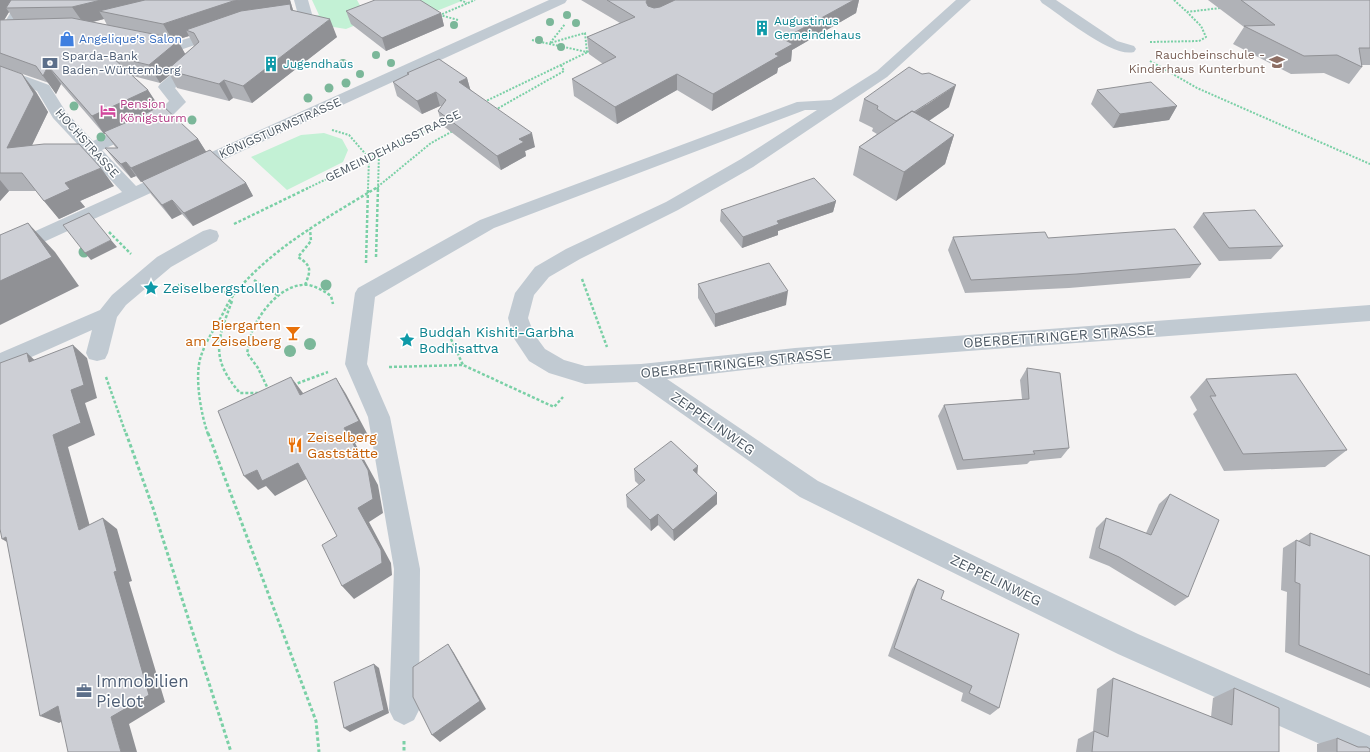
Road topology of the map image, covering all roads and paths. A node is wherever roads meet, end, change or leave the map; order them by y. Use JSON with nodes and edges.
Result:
{"nodes":[{"id":1,"x":25,"y":0,"type":"edge"},
{"id":2,"x":300,"y":0,"type":"edge"},
{"id":3,"x":460,"y":0,"type":"edge"},
{"id":4,"x":560,"y":0,"type":"edge"},
{"id":5,"x":964,"y":0,"type":"edge"},
{"id":6,"x":1047,"y":0,"type":"edge"},
{"id":7,"x":1174,"y":0,"type":"edge"},
{"id":8,"x":468,"y":3,"type":"dead end"},
{"id":9,"x":536,"y":5,"type":"edge"},
{"id":10,"x":1226,"y":7,"type":"dead end"},
{"id":11,"x":1187,"y":12,"type":"junction"},
{"id":12,"x":262,"y":22,"type":"edge"},
{"id":13,"x":558,"y":26,"type":"dead end"},
{"id":14,"x":232,"y":28,"type":"edge"},
{"id":15,"x":495,"y":30,"type":"junction"},
{"id":16,"x":21,"y":32,"type":"edge"},
{"id":17,"x":2,"y":37,"type":"edge"},
{"id":18,"x":136,"y":40,"type":"edge"},
{"id":19,"x":1112,"y":44,"type":"junction"},
{"id":20,"x":174,"y":48,"type":"junction"},
{"id":21,"x":594,"y":49,"type":"edge"},
{"id":22,"x":1129,"y":49,"type":"joint"},
{"id":23,"x":587,"y":52,"type":"junction"},
{"id":24,"x":561,"y":65,"type":"junction"},
{"id":25,"x":0,"y":72,"type":"edge"},
{"id":26,"x":478,"y":105,"type":"edge"},
{"id":27,"x":834,"y":105,"type":"junction"},
{"id":28,"x":317,"y":110,"type":"junction"},
{"id":29,"x":492,"y":112,"type":"edge"},
{"id":30,"x":450,"y":119,"type":"edge"},
{"id":31,"x":458,"y":129,"type":"edge"},
{"id":32,"x":91,"y":148,"type":"junction"},
{"id":33,"x":379,"y":153,"type":"junction"},
{"id":34,"x":369,"y":158,"type":"junction"},
{"id":35,"x":1370,"y":164,"type":"edge"},
{"id":36,"x":378,"y":187,"type":"junction"},
{"id":37,"x":368,"y":193,"type":"junction"},
{"id":38,"x":134,"y":194,"type":"junction"},
{"id":39,"x":92,"y":214,"type":"junction"},
{"id":40,"x":310,"y":228,"type":"junction"},
{"id":41,"x":210,"y":236,"type":"joint"},
{"id":42,"x":573,"y":254,"type":"junction"},
{"id":43,"x":0,"y":255,"type":"edge"},
{"id":44,"x":150,"y":273,"type":"junction"},
{"id":45,"x":254,"y":280,"type":"dead end"},
{"id":46,"x":172,"y":284,"type":"dead end"},
{"id":47,"x":305,"y":284,"type":"junction"},
{"id":48,"x":370,"y":290,"type":"junction"},
{"id":49,"x":235,"y":293,"type":"junction"},
{"id":50,"x":279,"y":296,"type":"junction"},
{"id":51,"x":334,"y":307,"type":"dead end"},
{"id":52,"x":1370,"y":313,"type":"edge"},
{"id":53,"x":107,"y":315,"type":"junction"},
{"id":54,"x":452,"y":338,"type":"dead end"},
{"id":55,"x":97,"y":353,"type":"joint"},
{"id":56,"x":0,"y":362,"type":"edge"},
{"id":57,"x":463,"y":365,"type":"junction"},
{"id":58,"x":390,"y":367,"type":"dead end"},
{"id":59,"x":335,"y":370,"type":"dead end"},
{"id":60,"x":629,"y":374,"type":"junction"},
{"id":61,"x":289,"y":386,"type":"edge"},
{"id":62,"x":554,"y":407,"type":"dead end"},
{"id":63,"x":404,"y":710,"type":"dead end"},
{"id":64,"x":1370,"y":751,"type":"edge"},
{"id":65,"x":231,"y":752,"type":"edge"},
{"id":66,"x":319,"y":752,"type":"edge"}],
"edges":[{"from":1,"to":17,"type":"street"},
{"from":2,"to":12,"type":"street"},
{"from":3,"to":8,"type":"path"},
{"from":4,"to":9,"type":"street","name":"KÖNIGSTURMSTRASSE"},
{"from":5,"to":27,"type":"street","name":"OBERBETTRINGER STRASSE"},
{"from":6,"to":19,"type":"street"},
{"from":7,"to":11,"type":"path"},
{"from":9,"to":15,"type":"street","name":"KÖNIGSTURMSTRASSE"},
{"from":10,"to":11,"type":"path"},
{"from":11,"to":19,"type":"path"},
{"from":13,"to":23,"type":"path"},
{"from":14,"to":20,"type":"street"},
{"from":15,"to":23,"type":"path"},
{"from":15,"to":28,"type":"street","name":"KÖNIGSTURMSTRASSE"},
{"from":16,"to":17,"type":"street"},
{"from":18,"to":20,"type":"street"},
{"from":19,"to":22,"type":"street"},
{"from":20,"to":32,"type":"street"},
{"from":21,"to":23,"type":"path","name":"GEMEINDEHAUSSTRASSE"},
{"from":22,"to":35,"type":"path"},
{"from":23,"to":24,"type":"path","name":"GEMEINDEHAUSSTRASSE"},
{"from":24,"to":26,"type":"path","name":"GEMEINDEHAUSSTRASSE"},
{"from":24,"to":29,"type":"path"},
{"from":25,"to":32,"type":"street","name":"HOCHSTRASSE"},
{"from":27,"to":42,"type":"street","name":"OBERBETTRINGER STRASSE"},
{"from":27,"to":48,"type":"street"},
{"from":28,"to":34,"type":"path"},
{"from":28,"to":38,"type":"street","name":"KÖNIGSTURMSTRASSE"},
{"from":30,"to":33,"type":"path","name":"GEMEINDEHAUSSTRASSE"},
{"from":31,"to":36,"type":"path"},
{"from":32,"to":38,"type":"street","name":"HOCHSTRASSE"},
{"from":33,"to":34,"type":"path","name":"GEMEINDEHAUSSTRASSE"},
{"from":33,"to":36,"type":"path"},
{"from":34,"to":37,"type":"path"},
{"from":34,"to":41,"type":"path","name":"GEMEINDEHAUSSTRASSE"},
{"from":36,"to":37,"type":"path"},
{"from":36,"to":48,"type":"path"},
{"from":37,"to":40,"type":"path"},
{"from":37,"to":48,"type":"path"},
{"from":38,"to":39,"type":"street","name":"KÖNIGSTURMSTRASSE"},
{"from":39,"to":43,"type":"street","name":"KÖNIGSTURMSTRASSE"},
{"from":39,"to":44,"type":"path"},
{"from":40,"to":47,"type":"path"},
{"from":40,"to":49,"type":"path"},
{"from":41,"to":44,"type":"street"},
{"from":42,"to":60,"type":"path"},
{"from":42,"to":60,"type":"street","name":"OBERBETTRINGER STRASSE"},
{"from":44,"to":53,"type":"street"},
{"from":45,"to":50,"type":"path"},
{"from":46,"to":49,"type":"path"},
{"from":47,"to":50,"type":"path"},
{"from":47,"to":51,"type":"path"},
{"from":48,"to":63,"type":"street"},
{"from":49,"to":50,"type":"path"},
{"from":49,"to":66,"type":"path"},
{"from":52,"to":60,"type":"street","name":"OBERBETTRINGER STRASSE"},
{"from":53,"to":55,"type":"street"},
{"from":53,"to":56,"type":"street"},
{"from":54,"to":57,"type":"path"},
{"from":55,"to":65,"type":"path"},
{"from":57,"to":58,"type":"path"},
{"from":57,"to":62,"type":"path"},
{"from":59,"to":61,"type":"path"},
{"from":60,"to":64,"type":"street","name":"ZEPPELINWEG"}]}
